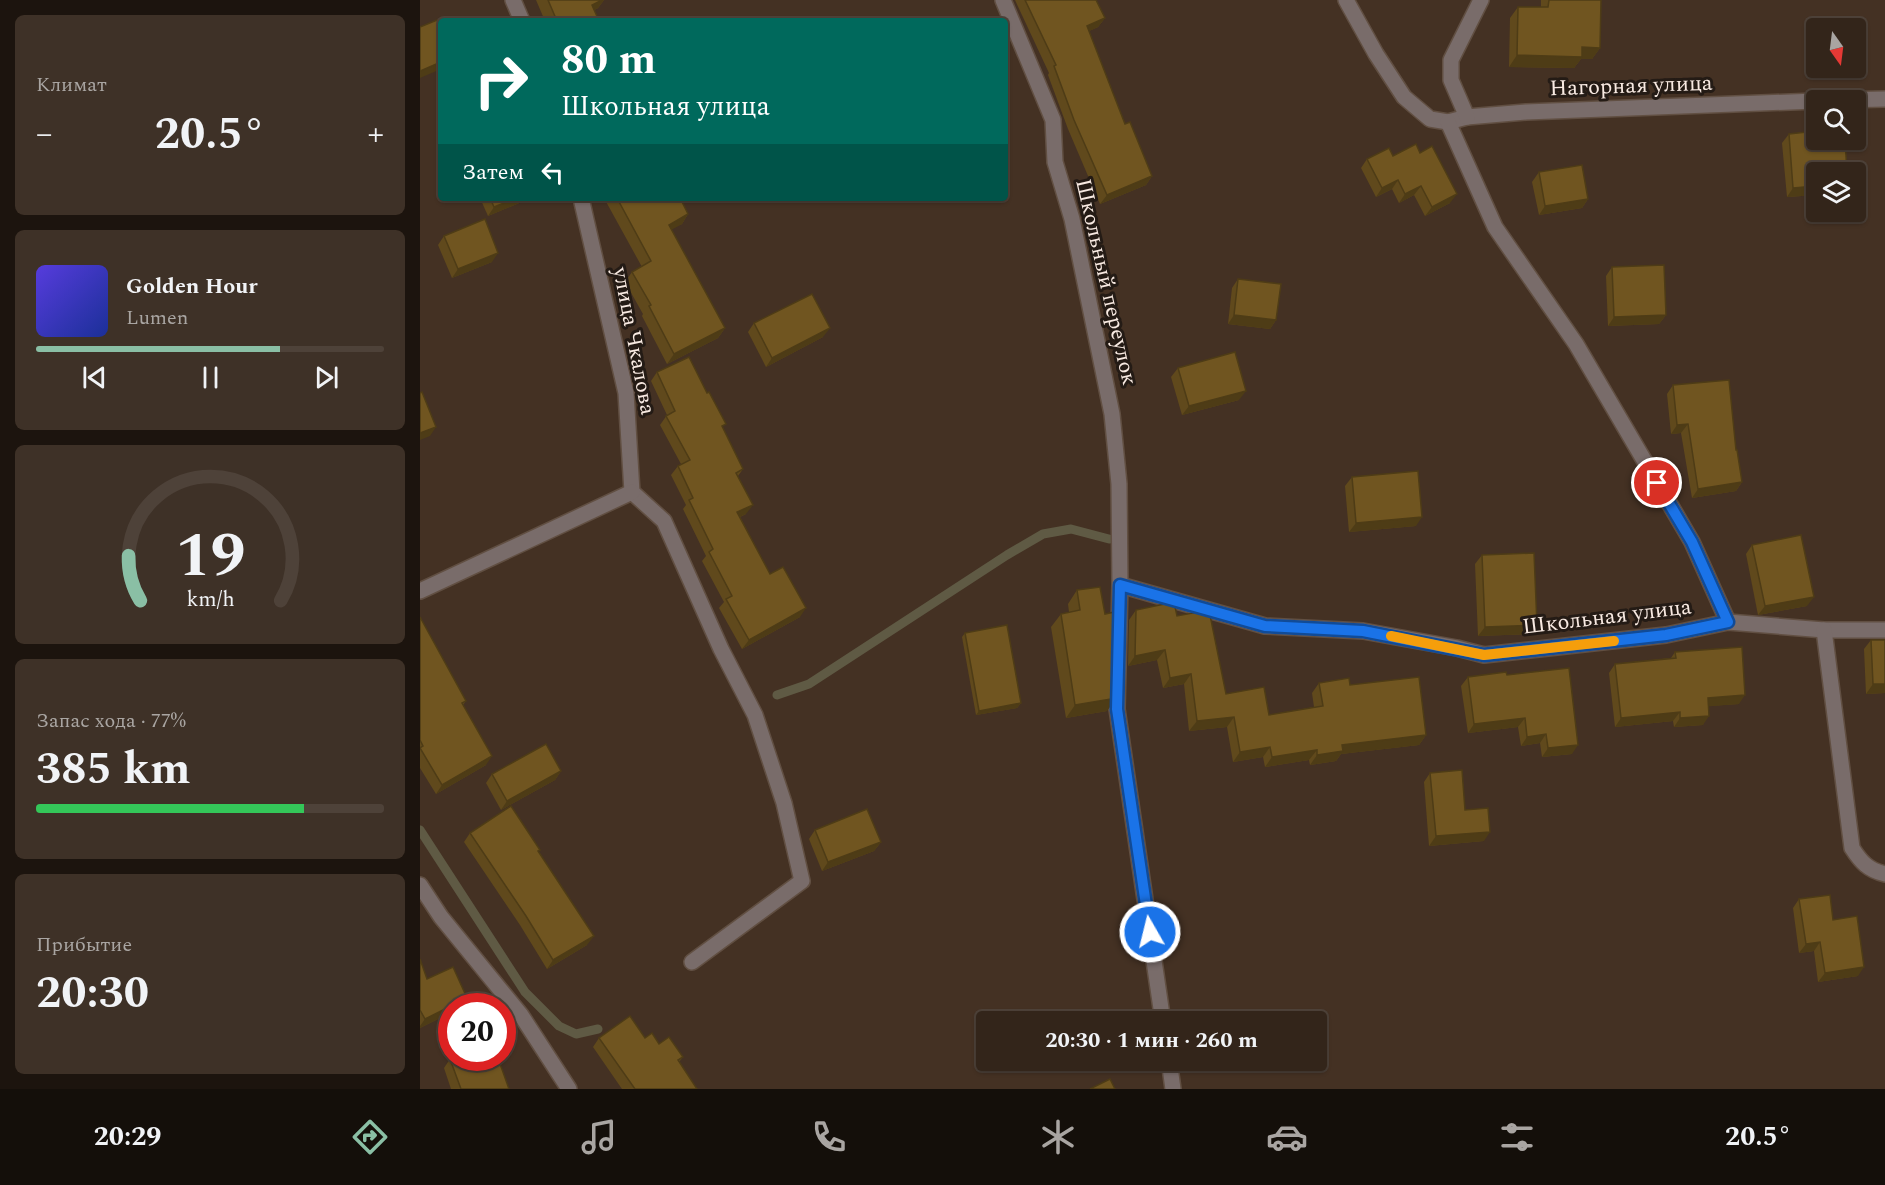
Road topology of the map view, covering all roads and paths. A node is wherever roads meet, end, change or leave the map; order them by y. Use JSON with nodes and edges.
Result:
{"nodes":[{"id":1,"x":513,"y":0,"type":"edge"},
{"id":2,"x":1003,"y":0,"type":"edge"},
{"id":3,"x":1346,"y":0,"type":"edge"},
{"id":4,"x":1481,"y":0,"type":"edge"},
{"id":5,"x":521,"y":18,"type":"edge"},
{"id":6,"x":1866,"y":99,"type":"edge"},
{"id":7,"x":1885,"y":99,"type":"edge"},
{"id":8,"x":1806,"y":101,"type":"edge"},
{"id":9,"x":1467,"y":117,"type":"junction"},
{"id":10,"x":1448,"y":123,"type":"junction"},
{"id":11,"x":582,"y":201,"type":"edge"},
{"id":12,"x":632,"y":492,"type":"junction"},
{"id":13,"x":1120,"y":585,"type":"junction"},
{"id":14,"x":420,"y":591,"type":"edge"},
{"id":15,"x":1728,"y":622,"type":"junction"},
{"id":16,"x":1824,"y":630,"type":"junction"},
{"id":17,"x":1885,"y":630,"type":"edge"},
{"id":18,"x":1885,"y":874,"type":"edge"},
{"id":19,"x":420,"y":885,"type":"edge"},
{"id":20,"x":692,"y":962,"type":"dead end"},
{"id":21,"x":1161,"y":1011,"type":"edge"},
{"id":22,"x":1171,"y":1071,"type":"edge"},
{"id":23,"x":569,"y":1089,"type":"edge"},
{"id":24,"x":1173,"y":1089,"type":"edge"}],
"edges":[{"from":1,"to":5,"type":"street"},
{"from":2,"to":13,"type":"street","name":"Школьный переулок"},
{"from":3,"to":10,"type":"street"},
{"from":4,"to":9,"type":"street"},
{"from":6,"to":7,"type":"street"},
{"from":8,"to":9,"type":"street","name":"Нагорная улица"},
{"from":9,"to":10,"type":"street","name":"Нагорная улица"},
{"from":10,"to":15,"type":"street","name":"Школьная улица"},
{"from":11,"to":12,"type":"street","name":"улица Чкалова"},
{"from":12,"to":14,"type":"street"},
{"from":12,"to":20,"type":"street"},
{"from":13,"to":15,"type":"street","name":"Школьная улица"},
{"from":13,"to":21,"type":"street","name":"Школьный переулок"},
{"from":15,"to":16,"type":"street"},
{"from":16,"to":17,"type":"street"},
{"from":16,"to":18,"type":"street"},
{"from":19,"to":23,"type":"street"},
{"from":22,"to":24,"type":"street"}]}
